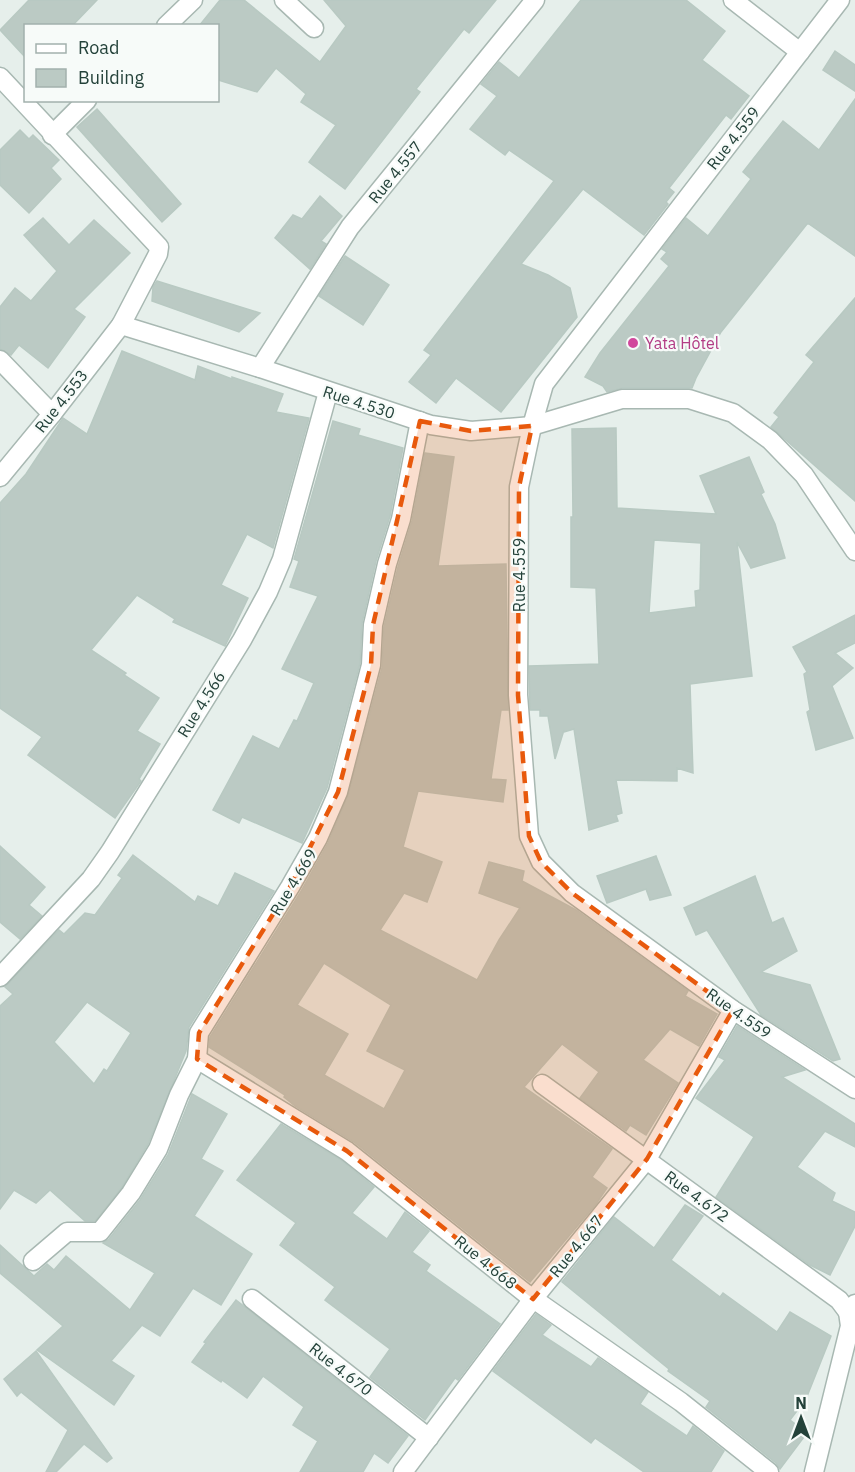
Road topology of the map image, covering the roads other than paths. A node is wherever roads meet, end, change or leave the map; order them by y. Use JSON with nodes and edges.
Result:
{"nodes":[{"id":1,"x":193,"y":0,"type":"edge"},
{"id":2,"x":284,"y":0,"type":"edge"},
{"id":3,"x":535,"y":0,"type":"edge"},
{"id":4,"x":733,"y":0,"type":"edge"},
{"id":5,"x":840,"y":0,"type":"edge"},
{"id":6,"x":168,"y":24,"type":"edge"},
{"id":7,"x":314,"y":28,"type":"dead end"},
{"id":8,"x":800,"y":52,"type":"junction"},
{"id":9,"x":0,"y":77,"type":"edge"},
{"id":10,"x":85,"y":102,"type":"edge"},
{"id":11,"x":52,"y":135,"type":"junction"},
{"id":12,"x":121,"y":325,"type":"junction"},
{"id":13,"x":0,"y":360,"type":"edge"},
{"id":14,"x":264,"y":361,"type":"junction"},
{"id":15,"x":328,"y":392,"type":"junction"},
{"id":16,"x":52,"y":414,"type":"junction"},
{"id":17,"x":420,"y":421,"type":"junction"},
{"id":18,"x":532,"y":426,"type":"junction"},
{"id":19,"x":0,"y":477,"type":"edge"},
{"id":20,"x":855,"y":551,"type":"edge"},
{"id":21,"x":0,"y":977,"type":"edge"},
{"id":22,"x":733,"y":1010,"type":"junction"},
{"id":23,"x":197,"y":1059,"type":"junction"},
{"id":24,"x":542,"y":1084,"type":"dead end"},
{"id":25,"x":855,"y":1089,"type":"edge"},
{"id":26,"x":647,"y":1159,"type":"junction"},
{"id":27,"x":33,"y":1261,"type":"dead end"},
{"id":28,"x":252,"y":1299,"type":"dead end"},
{"id":29,"x":533,"y":1299,"type":"junction"},
{"id":30,"x":852,"y":1308,"type":"edge"},
{"id":31,"x":429,"y":1438,"type":"junction"},
{"id":32,"x":403,"y":1472,"type":"edge"},
{"id":33,"x":769,"y":1472,"type":"edge"},
{"id":34,"x":814,"y":1472,"type":"edge"}],
"edges":[{"from":1,"to":6,"type":"street"},
{"from":2,"to":7,"type":"street"},
{"from":3,"to":14,"type":"street","name":"Rue 4.557"},
{"from":4,"to":8,"type":"street"},
{"from":5,"to":8,"type":"street","name":"Rue 4.559"},
{"from":8,"to":18,"type":"street","name":"Rue 4.559"},
{"from":9,"to":11,"type":"street"},
{"from":10,"to":11,"type":"street"},
{"from":11,"to":12,"type":"street"},
{"from":12,"to":14,"type":"street","name":"Rue 4.530"},
{"from":12,"to":16,"type":"street","name":"Rue 4.553"},
{"from":13,"to":16,"type":"street"},
{"from":14,"to":15,"type":"street","name":"Rue 4.530"},
{"from":15,"to":17,"type":"street","name":"Rue 4.530"},
{"from":15,"to":21,"type":"street","name":"Rue 4.566"},
{"from":16,"to":19,"type":"street","name":"Rue 4.553"},
{"from":17,"to":18,"type":"street","name":"Rue 4.530"},
{"from":17,"to":23,"type":"street","name":"Rue 4.669"},
{"from":18,"to":20,"type":"street","name":"Rue 4.530"},
{"from":18,"to":22,"type":"street","name":"Rue 4.559"},
{"from":22,"to":25,"type":"street","name":"Rue 4.559"},
{"from":22,"to":26,"type":"street","name":"Rue 4.667"},
{"from":23,"to":27,"type":"street","name":"Rue 4.669"},
{"from":23,"to":29,"type":"street","name":"Rue 4.668"},
{"from":24,"to":26,"type":"street","name":"Rue 4.672"},
{"from":26,"to":29,"type":"street","name":"Rue 4.667"},
{"from":26,"to":30,"type":"street","name":"Rue 4.672"},
{"from":28,"to":31,"type":"street","name":"Rue 4.670"},
{"from":29,"to":31,"type":"street","name":"Rue 4.667"},
{"from":29,"to":33,"type":"street","name":"Rue 4.668"},
{"from":30,"to":34,"type":"street"},
{"from":31,"to":32,"type":"street","name":"Rue 4.667"}]}
